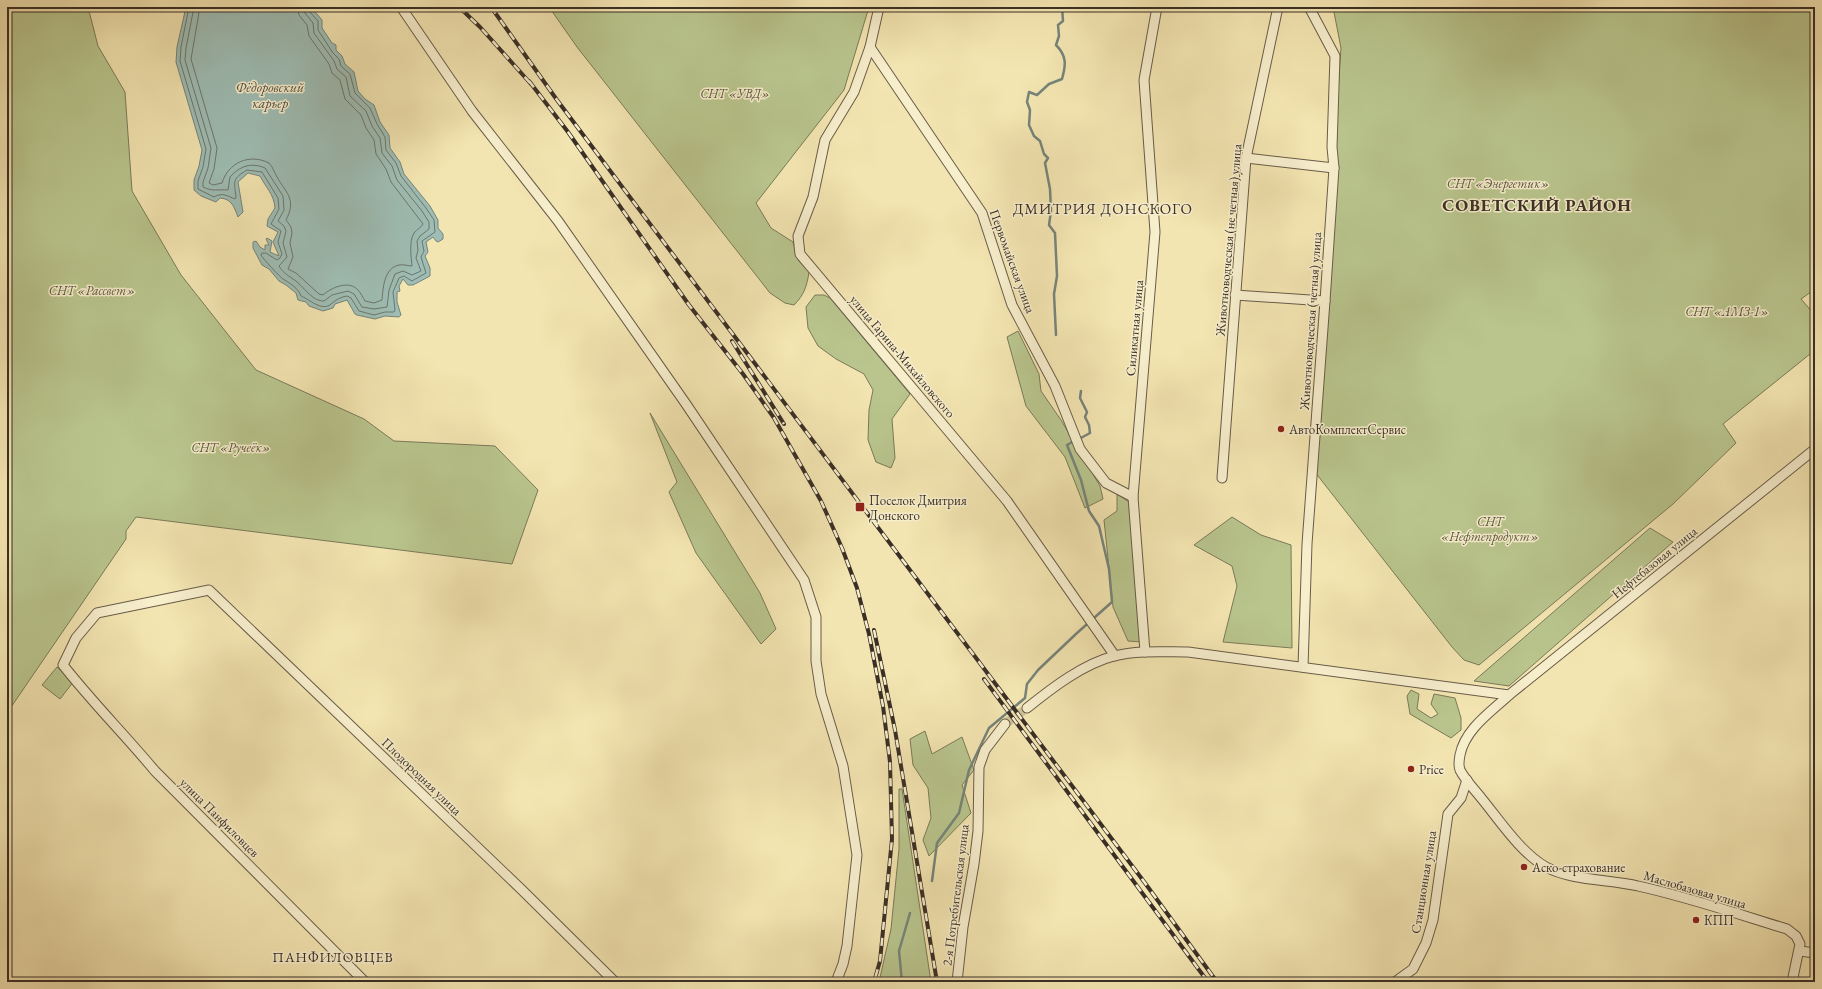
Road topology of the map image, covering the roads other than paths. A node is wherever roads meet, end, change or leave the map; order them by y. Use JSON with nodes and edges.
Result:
{"nodes":[{"id":1,"x":401,"y":7,"type":"edge"},
{"id":2,"x":880,"y":7,"type":"edge"},
{"id":3,"x":1157,"y":7,"type":"edge"},
{"id":4,"x":1278,"y":7,"type":"edge"},
{"id":5,"x":1309,"y":7,"type":"edge"},
{"id":6,"x":870,"y":47,"type":"junction"},
{"id":7,"x":1246,"y":158,"type":"junction"},
{"id":8,"x":1334,"y":168,"type":"junction"},
{"id":9,"x":1235,"y":295,"type":"junction"},
{"id":10,"x":1325,"y":301,"type":"junction"},
{"id":11,"x":1815,"y":449,"type":"edge"},
{"id":12,"x":1222,"y":478,"type":"dead end"},
{"id":13,"x":1133,"y":497,"type":"junction"},
{"id":14,"x":1146,"y":652,"type":"junction"},
{"id":15,"x":1115,"y":656,"type":"junction"},
{"id":16,"x":63,"y":665,"type":"joint"},
{"id":17,"x":1303,"y":667,"type":"junction"},
{"id":18,"x":1509,"y":695,"type":"junction"},
{"id":19,"x":1027,"y":708,"type":"tunnel mouth"},
{"id":20,"x":1005,"y":724,"type":"tunnel mouth"},
{"id":21,"x":1467,"y":780,"type":"junction"},
{"id":22,"x":1800,"y":951,"type":"junction"},
{"id":23,"x":1815,"y":953,"type":"edge"},
{"id":24,"x":364,"y":982,"type":"edge"},
{"id":25,"x":615,"y":982,"type":"edge"},
{"id":26,"x":836,"y":982,"type":"edge"},
{"id":27,"x":957,"y":982,"type":"edge"},
{"id":28,"x":1395,"y":982,"type":"edge"},
{"id":29,"x":1792,"y":982,"type":"edge"}],
"edges":[{"from":1,"to":26,"type":"street"},
{"from":2,"to":6,"type":"street"},
{"from":3,"to":13,"type":"street","name":"Силикатная улица"},
{"from":4,"to":7,"type":"street","name":"Животноводческая (не четная) улица"},
{"from":5,"to":8,"type":"street","name":"Животноводческая (четная) улица"},
{"from":6,"to":13,"type":"street","name":"Первомайская улица"},
{"from":6,"to":15,"type":"street","name":"улица Гарина-Михайловского"},
{"from":7,"to":8,"type":"street"},
{"from":7,"to":9,"type":"street","name":"Животноводческая (не четная) улица"},
{"from":8,"to":10,"type":"street","name":"Животноводческая (четная) улица"},
{"from":9,"to":10,"type":"street"},
{"from":9,"to":12,"type":"street","name":"Животноводческая (не четная) улица"},
{"from":10,"to":17,"type":"street","name":"Животноводческая (четная) улица"},
{"from":11,"to":18,"type":"street","name":"Нефтебазовая улица"},
{"from":13,"to":14,"type":"street","name":"Силикатная улица"},
{"from":14,"to":15,"type":"street"},
{"from":14,"to":17,"type":"street"},
{"from":15,"to":19,"type":"street"},
{"from":16,"to":24,"type":"street","name":"улица Панфиловцев"},
{"from":16,"to":25,"type":"street","name":"Плодородная улица"},
{"from":17,"to":18,"type":"street"},
{"from":18,"to":21,"type":"street","name":"Маслобазовая улица"},
{"from":20,"to":27,"type":"street","name":"2-я Потребительская улица"},
{"from":21,"to":22,"type":"street","name":"Маслобазовая улица"},
{"from":21,"to":28,"type":"street","name":"Станционная улица"},
{"from":22,"to":23,"type":"street"},
{"from":22,"to":29,"type":"street"}]}
